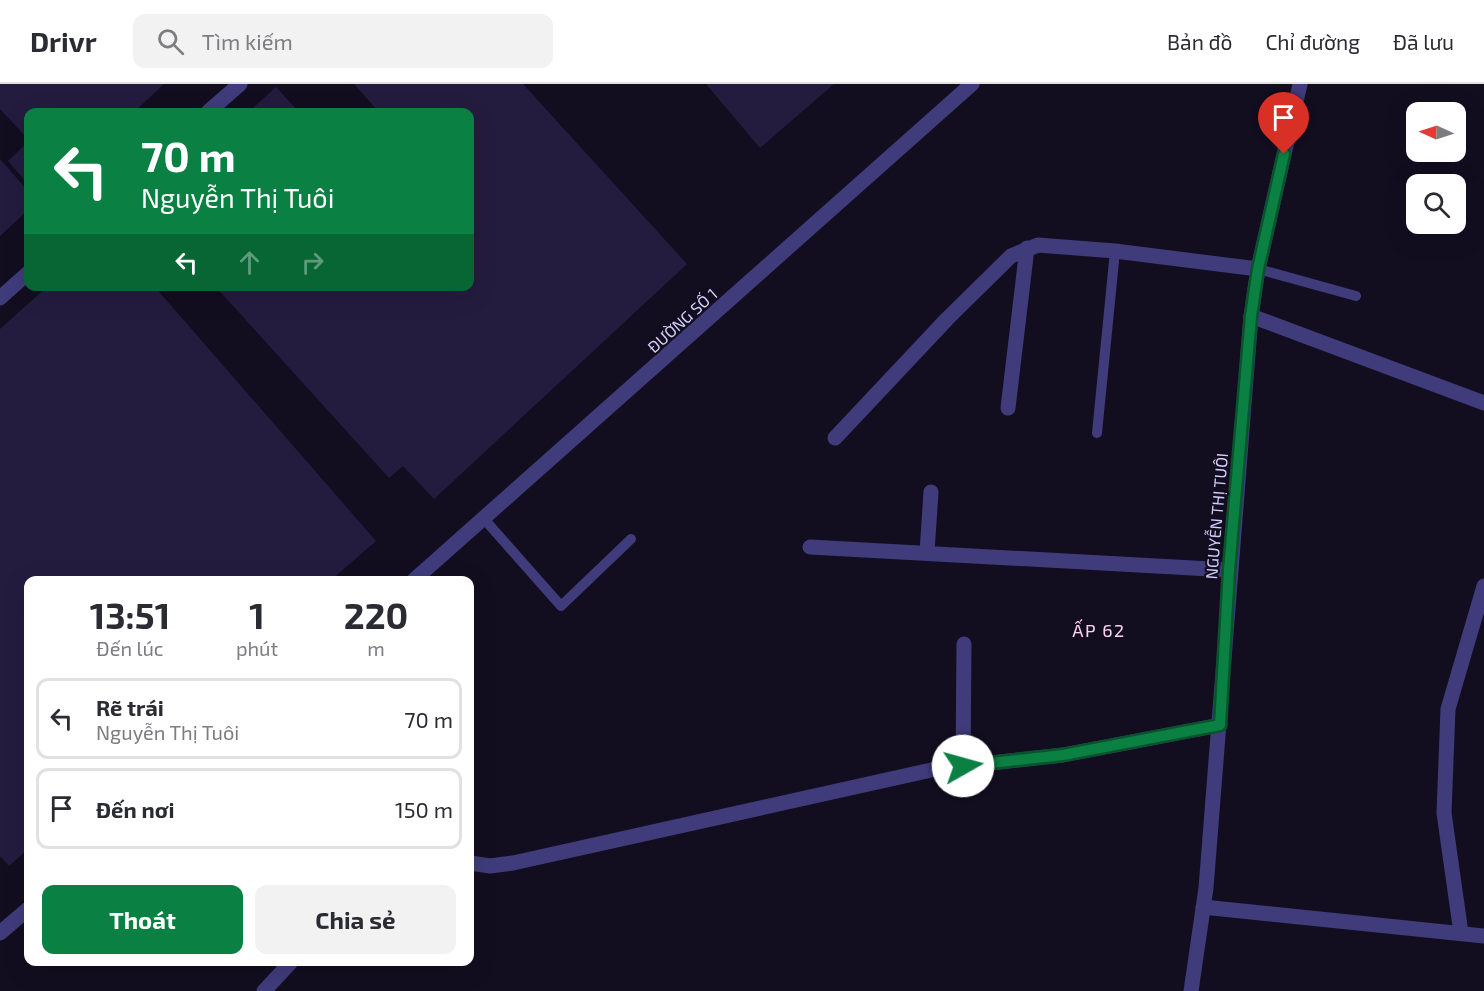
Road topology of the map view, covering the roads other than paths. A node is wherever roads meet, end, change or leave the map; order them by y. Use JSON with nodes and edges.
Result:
{"nodes":[{"id":1,"x":240,"y":84,"type":"edge"},
{"id":2,"x":972,"y":84,"type":"edge"},
{"id":3,"x":1300,"y":84,"type":"edge"},
{"id":4,"x":213,"y":108,"type":"edge"},
{"id":5,"x":1026,"y":248,"type":"junction"},
{"id":6,"x":1115,"y":251,"type":"junction"},
{"id":7,"x":1258,"y":269,"type":"junction"},
{"id":8,"x":24,"y":277,"type":"edge"},
{"id":9,"x":1356,"y":296,"type":"dead end"},
{"id":10,"x":0,"y":298,"type":"edge"},
{"id":11,"x":1251,"y":316,"type":"junction"},
{"id":12,"x":1484,"y":403,"type":"edge"},
{"id":13,"x":1008,"y":408,"type":"dead end"},
{"id":14,"x":1097,"y":433,"type":"dead end"},
{"id":15,"x":835,"y":438,"type":"dead end"},
{"id":16,"x":931,"y":492,"type":"dead end"},
{"id":17,"x":485,"y":520,"type":"junction"},
{"id":18,"x":631,"y":539,"type":"dead end"},
{"id":19,"x":810,"y":547,"type":"dead end"},
{"id":20,"x":927,"y":552,"type":"junction"},
{"id":21,"x":1229,"y":570,"type":"junction"},
{"id":22,"x":419,"y":576,"type":"edge"},
{"id":23,"x":1484,"y":586,"type":"edge"},
{"id":24,"x":964,"y":644,"type":"dead end"},
{"id":25,"x":1220,"y":725,"type":"junction"},
{"id":26,"x":963,"y":766,"type":"junction"},
{"id":27,"x":474,"y":864,"type":"edge"},
{"id":28,"x":1203,"y":907,"type":"junction"},
{"id":29,"x":24,"y":912,"type":"edge"},
{"id":30,"x":0,"y":933,"type":"edge"},
{"id":31,"x":1461,"y":933,"type":"junction"},
{"id":32,"x":1484,"y":936,"type":"edge"},
{"id":33,"x":287,"y":966,"type":"edge"},
{"id":34,"x":264,"y":991,"type":"edge"},
{"id":35,"x":1191,"y":991,"type":"edge"}],
"edges":[{"from":1,"to":4,"type":"street"},
{"from":2,"to":17,"type":"street","name":"ĐƯỜNG SỐ 1"},
{"from":3,"to":7,"type":"street","name":"NGUYỄN THỊ TUÔI"},
{"from":5,"to":6,"type":"street"},
{"from":5,"to":13,"type":"street"},
{"from":5,"to":15,"type":"street"},
{"from":6,"to":7,"type":"street"},
{"from":6,"to":14,"type":"lane"},
{"from":7,"to":9,"type":"lane"},
{"from":7,"to":11,"type":"street","name":"NGUYỄN THỊ TUÔI"},
{"from":8,"to":10,"type":"street"},
{"from":11,"to":12,"type":"street"},
{"from":11,"to":21,"type":"street","name":"NGUYỄN THỊ TUÔI"},
{"from":16,"to":20,"type":"street"},
{"from":17,"to":18,"type":"lane"},
{"from":17,"to":22,"type":"street","name":"ĐƯỜNG SỐ 1"},
{"from":19,"to":20,"type":"street"},
{"from":20,"to":21,"type":"street"},
{"from":21,"to":25,"type":"street","name":"NGUYỄN THỊ TUÔI"},
{"from":23,"to":31,"type":"street"},
{"from":24,"to":26,"type":"street"},
{"from":25,"to":26,"type":"street"},
{"from":25,"to":28,"type":"street","name":"NGUYỄN THỊ TUÔI"},
{"from":26,"to":27,"type":"street"},
{"from":28,"to":31,"type":"street"},
{"from":28,"to":35,"type":"street","name":"NGUYỄN THỊ TUÔI"},
{"from":29,"to":30,"type":"street"},
{"from":31,"to":32,"type":"street"},
{"from":33,"to":34,"type":"street"}]}
